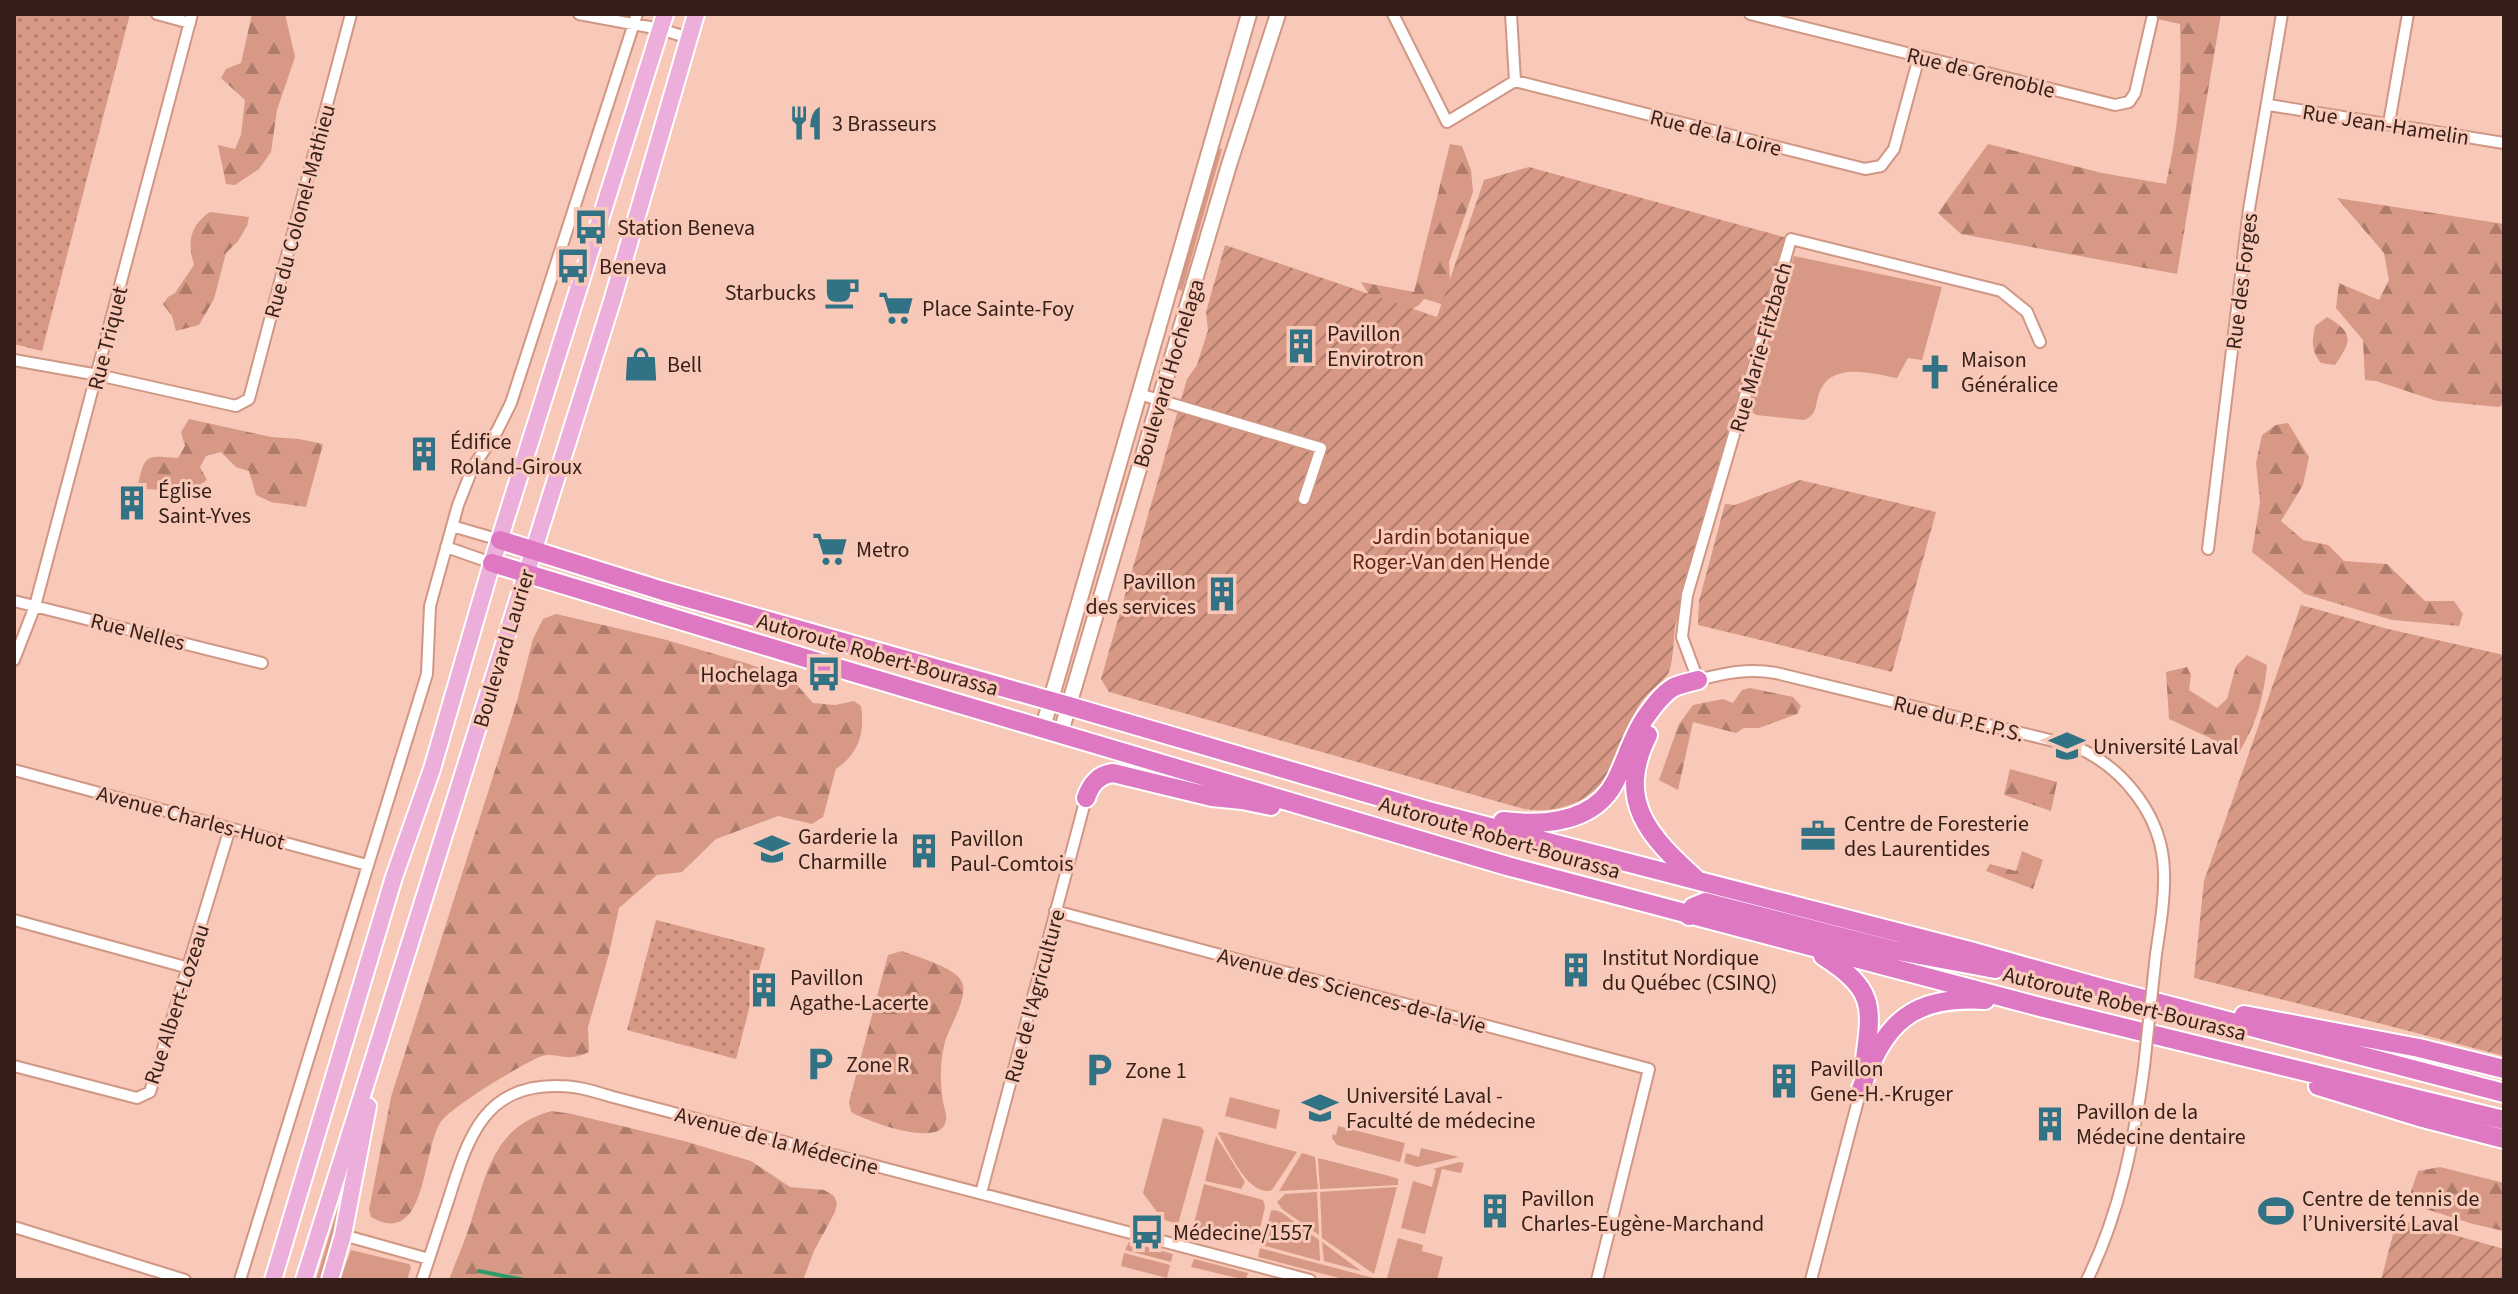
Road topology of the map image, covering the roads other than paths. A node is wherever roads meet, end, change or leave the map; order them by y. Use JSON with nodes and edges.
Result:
{"nodes":[{"id":1,"x":157,"y":14,"type":"edge"},
{"id":2,"x":351,"y":14,"type":"edge"},
{"id":3,"x":579,"y":14,"type":"edge"},
{"id":4,"x":637,"y":14,"type":"edge"},
{"id":5,"x":696,"y":14,"type":"edge"},
{"id":6,"x":1249,"y":14,"type":"edge"},
{"id":7,"x":1278,"y":14,"type":"edge"},
{"id":8,"x":1393,"y":14,"type":"edge"},
{"id":9,"x":1511,"y":14,"type":"edge"},
{"id":10,"x":1750,"y":14,"type":"edge"},
{"id":11,"x":2282,"y":14,"type":"edge"},
{"id":12,"x":2408,"y":14,"type":"edge"},
{"id":13,"x":191,"y":18,"type":"edge"},
{"id":14,"x":2152,"y":19,"type":"dead end"},
{"id":15,"x":663,"y":22,"type":"edge"},
{"id":16,"x":633,"y":26,"type":"junction"},
{"id":17,"x":689,"y":38,"type":"junction"},
{"id":18,"x":1919,"y":57,"type":"junction"},
{"id":19,"x":1515,"y":81,"type":"junction"},
{"id":20,"x":2269,"y":105,"type":"junction"},
{"id":21,"x":2389,"y":123,"type":"junction"},
{"id":22,"x":2504,"y":143,"type":"edge"},
{"id":23,"x":2040,"y":342,"type":"dead end"},
{"id":24,"x":14,"y":360,"type":"edge"},
{"id":25,"x":98,"y":375,"type":"junction"},
{"id":26,"x":1139,"y":394,"type":"junction"},
{"id":27,"x":1160,"y":400,"type":"junction"},
{"id":28,"x":1304,"y":499,"type":"dead end"},
{"id":29,"x":452,"y":526,"type":"junction"},
{"id":30,"x":500,"y":540,"type":"junction"},
{"id":31,"x":446,"y":547,"type":"junction"},
{"id":32,"x":2208,"y":549,"type":"dead end"},
{"id":33,"x":533,"y":551,"type":"junction"},
{"id":34,"x":492,"y":563,"type":"junction"},
{"id":35,"x":526,"y":574,"type":"junction"},
{"id":36,"x":14,"y":601,"type":"edge"},
{"id":37,"x":35,"y":606,"type":"junction"},
{"id":38,"x":14,"y":660,"type":"edge"},
{"id":39,"x":262,"y":663,"type":"dead end"},
{"id":40,"x":1698,"y":680,"type":"junction"},
{"id":41,"x":1050,"y":700,"type":"junction"},
{"id":42,"x":1069,"y":706,"type":"junction"},
{"id":43,"x":1043,"y":727,"type":"junction"},
{"id":44,"x":1061,"y":732,"type":"junction"},
{"id":45,"x":14,"y":770,"type":"edge"},
{"id":46,"x":1086,"y":798,"type":"joint"},
{"id":47,"x":1428,"y":811,"type":"junction"},
{"id":48,"x":230,"y":828,"type":"junction"},
{"id":49,"x":1433,"y":844,"type":"junction"},
{"id":50,"x":367,"y":865,"type":"junction"},
{"id":51,"x":1700,"y":882,"type":"junction"},
{"id":52,"x":1055,"y":911,"type":"junction"},
{"id":53,"x":1689,"y":916,"type":"junction"},
{"id":54,"x":14,"y":920,"type":"edge"},
{"id":55,"x":1808,"y":947,"type":"junction"},
{"id":56,"x":189,"y":968,"type":"junction"},
{"id":57,"x":2098,"y":987,"type":"junction"},
{"id":58,"x":2040,"y":1007,"type":"junction"},
{"id":59,"x":2189,"y":1043,"type":"junction"},
{"id":60,"x":377,"y":1053,"type":"junction"},
{"id":61,"x":14,"y":1066,"type":"edge"},
{"id":62,"x":2504,"y":1069,"type":"edge"},
{"id":63,"x":1861,"y":1089,"type":"junction"},
{"id":64,"x":2504,"y":1093,"type":"edge"},
{"id":65,"x":2504,"y":1120,"type":"edge"},
{"id":66,"x":2504,"y":1139,"type":"edge"},
{"id":67,"x":981,"y":1193,"type":"junction"},
{"id":68,"x":14,"y":1227,"type":"edge"},
{"id":69,"x":343,"y":1235,"type":"junction"},
{"id":70,"x":429,"y":1259,"type":"junction"},
{"id":71,"x":185,"y":1280,"type":"edge"},
{"id":72,"x":240,"y":1280,"type":"edge"},
{"id":73,"x":273,"y":1280,"type":"edge"},
{"id":74,"x":304,"y":1280,"type":"edge"},
{"id":75,"x":330,"y":1280,"type":"edge"},
{"id":76,"x":422,"y":1280,"type":"edge"},
{"id":77,"x":1310,"y":1280,"type":"edge"},
{"id":78,"x":1597,"y":1280,"type":"edge"},
{"id":79,"x":1811,"y":1280,"type":"edge"},
{"id":80,"x":2087,"y":1280,"type":"edge"}],
"edges":[{"from":1,"to":13,"type":"street"},
{"from":2,"to":25,"type":"street","name":"Rue du Colonel-Mathieu"},
{"from":3,"to":16,"type":"street"},
{"from":4,"to":16,"type":"street"},
{"from":5,"to":17,"type":"main road","name":"Boulevard Laurier"},
{"from":6,"to":26,"type":"main road","name":"Boulevard Hochelaga"},
{"from":7,"to":27,"type":"main road","name":"Boulevard Hochelaga"},
{"from":8,"to":19,"type":"street"},
{"from":9,"to":19,"type":"street"},
{"from":10,"to":18,"type":"street","name":"Rue de Grenoble"},
{"from":11,"to":20,"type":"street","name":"Rue des Forges"},
{"from":12,"to":21,"type":"street"},
{"from":13,"to":25,"type":"street","name":"Rue Triquet"},
{"from":14,"to":18,"type":"street","name":"Rue de Grenoble"},
{"from":15,"to":16,"type":"street"},
{"from":15,"to":17,"type":"street"},
{"from":15,"to":30,"type":"main road","name":"Boulevard Laurier"},
{"from":16,"to":29,"type":"street"},
{"from":17,"to":33,"type":"main road","name":"Boulevard Laurier"},
{"from":18,"to":19,"type":"street","name":"Rue de la Loire"},
{"from":20,"to":21,"type":"street","name":"Rue Jean-Hamelin"},
{"from":20,"to":32,"type":"street","name":"Rue des Forges"},
{"from":21,"to":22,"type":"street","name":"Rue Jean-Hamelin"},
{"from":23,"to":40,"type":"street","name":"Rue Marie-Fitzbach"},
{"from":24,"to":25,"type":"street"},
{"from":25,"to":37,"type":"street","name":"Rue Triquet"},
{"from":26,"to":27,"type":"street"},
{"from":26,"to":41,"type":"main road","name":"Boulevard Hochelaga"},
{"from":27,"to":28,"type":"street"},
{"from":27,"to":42,"type":"main road","name":"Boulevard Hochelaga"},
{"from":29,"to":30,"type":"street","name":"Boulevard Laurier"},
{"from":29,"to":31,"type":"street"},
{"from":30,"to":33,"type":"highway","name":"Autoroute Robert-Bourassa"},
{"from":30,"to":34,"type":"main road","name":"Boulevard Laurier"},
{"from":31,"to":34,"type":"street","name":"Boulevard Laurier"},
{"from":31,"to":50,"type":"street"},
{"from":33,"to":35,"type":"main road","name":"Boulevard Laurier"},
{"from":33,"to":41,"type":"highway","name":"Autoroute Robert-Bourassa"},
{"from":34,"to":35,"type":"highway","name":"Autoroute Robert-Bourassa"},
{"from":34,"to":73,"type":"main road","name":"Boulevard Laurier"},
{"from":35,"to":43,"type":"highway","name":"Autoroute Robert-Bourassa"},
{"from":35,"to":60,"type":"main road","name":"Boulevard Laurier"},
{"from":36,"to":37,"type":"street","name":"Rue Nelles"},
{"from":37,"to":38,"type":"street","name":"Rue Triquet"},
{"from":37,"to":39,"type":"street","name":"Rue Nelles"},
{"from":40,"to":47,"type":"highway"},
{"from":40,"to":51,"type":"highway"},
{"from":40,"to":80,"type":"street","name":"Rue du P.E.P.S.","bridge":true},
{"from":41,"to":42,"type":"highway","name":"Autoroute Robert-Bourassa"},
{"from":41,"to":43,"type":"main road","name":"Boulevard Hochelaga"},
{"from":42,"to":44,"type":"main road","name":"Boulevard Hochelaga"},
{"from":42,"to":47,"type":"highway","name":"Autoroute Robert-Bourassa"},
{"from":43,"to":44,"type":"highway","name":"Autoroute Robert-Bourassa"},
{"from":44,"to":49,"type":"highway","name":"Autoroute Robert-Bourassa"},
{"from":45,"to":48,"type":"street","name":"Avenue Charles-Huot"},
{"from":46,"to":49,"type":"highway"},
{"from":46,"to":52,"type":"street","name":"Rue de l'Agriculture"},
{"from":47,"to":51,"type":"highway","name":"Autoroute Robert-Bourassa"},
{"from":48,"to":50,"type":"street","name":"Avenue Charles-Huot"},
{"from":48,"to":56,"type":"street","name":"Rue Albert-Lozeau"},
{"from":49,"to":53,"type":"highway","name":"Autoroute Robert-Bourassa"},
{"from":50,"to":72,"type":"street"},
{"from":51,"to":57,"type":"highway","name":"Autoroute Robert-Bourassa"},
{"from":52,"to":67,"type":"street","name":"Rue de l'Agriculture"},
{"from":52,"to":78,"type":"street","name":"Avenue des Sciences-de-la-Vie"},
{"from":53,"to":55,"type":"highway","name":"Autoroute Robert-Bourassa"},
{"from":53,"to":57,"type":"highway"},
{"from":54,"to":56,"type":"street"},
{"from":55,"to":58,"type":"highway","name":"Autoroute Robert-Bourassa"},
{"from":55,"to":63,"type":"highway"},
{"from":56,"to":61,"type":"street","name":"Rue Albert-Lozeau"},
{"from":57,"to":62,"type":"highway"},
{"from":57,"to":64,"type":"highway","name":"Autoroute Robert-Bourassa"},
{"from":58,"to":59,"type":"highway","name":"Autoroute Robert-Bourassa"},
{"from":58,"to":63,"type":"highway"},
{"from":59,"to":65,"type":"highway","name":"Autoroute Robert-Bourassa"},
{"from":59,"to":66,"type":"highway"},
{"from":60,"to":69,"type":"main road"},
{"from":60,"to":74,"type":"main road","name":"Boulevard Laurier"},
{"from":63,"to":79,"type":"street"},
{"from":67,"to":70,"type":"street","name":"Avenue de la Médecine"},
{"from":67,"to":77,"type":"street","name":"Avenue de la Médecine"},
{"from":68,"to":71,"type":"street"},
{"from":69,"to":70,"type":"street"},
{"from":69,"to":75,"type":"main road"},
{"from":70,"to":76,"type":"street","name":"Avenue de la Médecine"}]}
